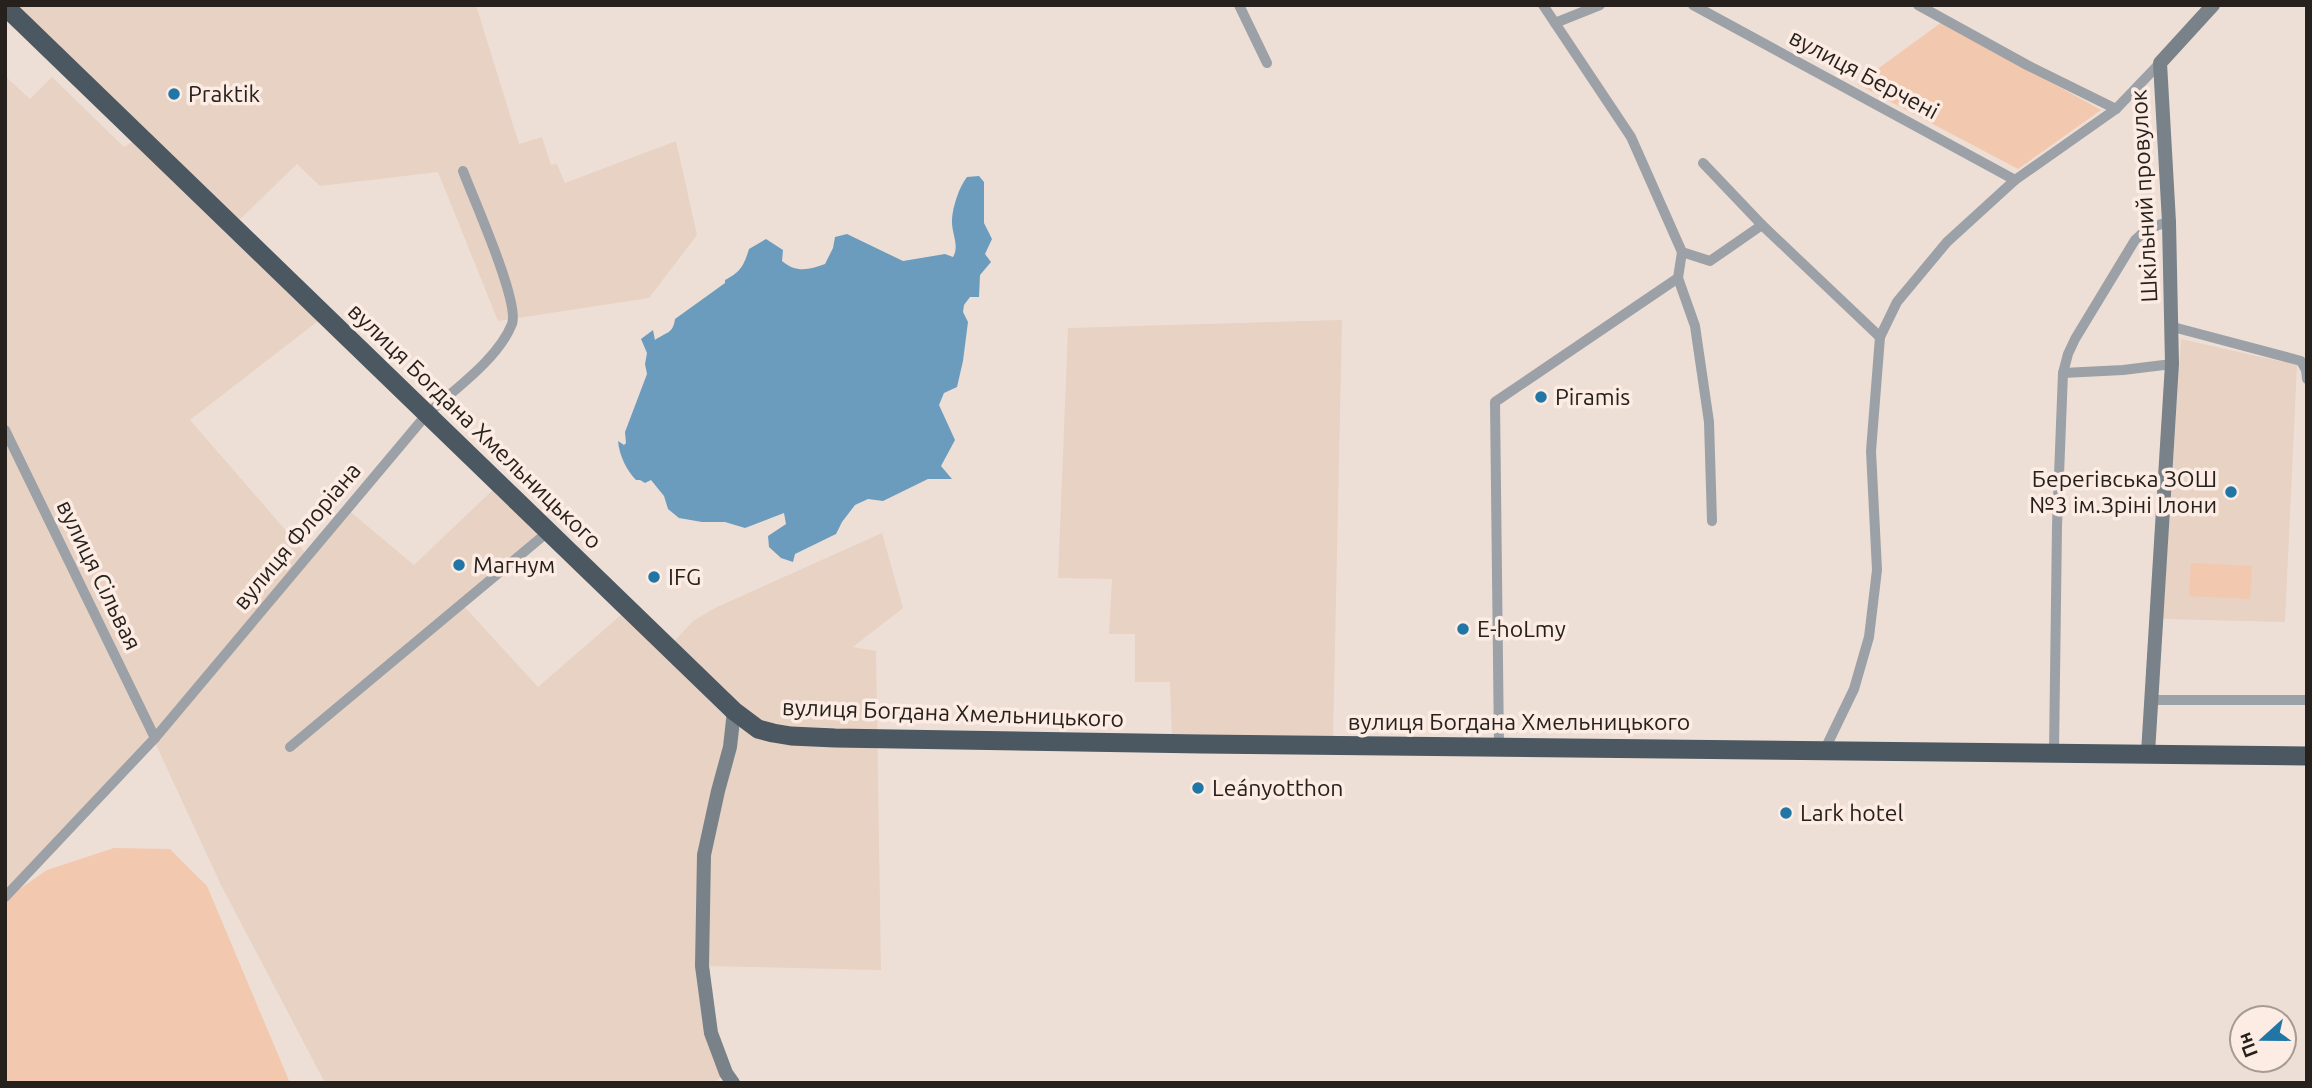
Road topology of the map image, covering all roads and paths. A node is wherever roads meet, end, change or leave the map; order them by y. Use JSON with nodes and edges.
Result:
{"nodes":[{"id":1,"x":1238,"y":5,"type":"edge"},
{"id":2,"x":1543,"y":5,"type":"edge"},
{"id":3,"x":1600,"y":5,"type":"edge"},
{"id":4,"x":1693,"y":5,"type":"edge"},
{"id":5,"x":1918,"y":5,"type":"edge"},
{"id":6,"x":2213,"y":5,"type":"edge"},
{"id":7,"x":13,"y":8,"type":"edge"},
{"id":8,"x":1555,"y":23,"type":"junction"},
{"id":9,"x":1267,"y":63,"type":"dead end"},
{"id":10,"x":2160,"y":63,"type":"junction"},
{"id":11,"x":2116,"y":109,"type":"junction"},
{"id":12,"x":1703,"y":163,"type":"dead end"},
{"id":13,"x":463,"y":171,"type":"dead end"},
{"id":14,"x":2015,"y":180,"type":"junction"},
{"id":15,"x":2169,"y":222,"type":"junction"},
{"id":16,"x":1762,"y":225,"type":"junction"},
{"id":17,"x":1682,"y":252,"type":"junction"},
{"id":18,"x":1678,"y":278,"type":"junction"},
{"id":19,"x":2173,"y":327,"type":"junction"},
{"id":20,"x":1880,"y":337,"type":"junction"},
{"id":21,"x":2172,"y":365,"type":"junction"},
{"id":22,"x":2063,"y":373,"type":"junction"},
{"id":23,"x":2306,"y":379,"type":"edge"},
{"id":24,"x":427,"y":414,"type":"junction"},
{"id":25,"x":5,"y":430,"type":"edge"},
{"id":26,"x":1712,"y":521,"type":"dead end"},
{"id":27,"x":549,"y":531,"type":"junction"},
{"id":28,"x":2151,"y":700,"type":"junction"},
{"id":29,"x":2307,"y":700,"type":"edge"},
{"id":30,"x":734,"y":710,"type":"junction"},
{"id":31,"x":155,"y":738,"type":"junction"},
{"id":32,"x":290,"y":747,"type":"dead end"},
{"id":33,"x":1499,"y":747,"type":"junction"},
{"id":34,"x":1825,"y":749,"type":"junction"},
{"id":35,"x":2054,"y":752,"type":"junction"},
{"id":36,"x":2148,"y":753,"type":"junction"},
{"id":37,"x":2307,"y":755,"type":"edge"},
{"id":38,"x":5,"y":897,"type":"edge"},
{"id":39,"x":729,"y":1078,"type":"edge"}],
"edges":[{"from":1,"to":9,"type":"street"},
{"from":2,"to":8,"type":"street"},
{"from":3,"to":8,"type":"street"},
{"from":4,"to":14,"type":"street","name":"вулиця Берчені"},
{"from":5,"to":11,"type":"street"},
{"from":6,"to":10,"type":"main road"},
{"from":7,"to":24,"type":"highway","name":"вулиця Богдана Хмельницького"},
{"from":8,"to":17,"type":"street"},
{"from":10,"to":11,"type":"street"},
{"from":10,"to":15,"type":"main road","name":"Шкільний провулок"},
{"from":11,"to":14,"type":"street"},
{"from":12,"to":16,"type":"street"},
{"from":13,"to":24,"type":"street","name":"вулиця Флоріана"},
{"from":14,"to":20,"type":"street"},
{"from":15,"to":19,"type":"main road","name":"Шкільний провулок"},
{"from":15,"to":22,"type":"street"},
{"from":16,"to":17,"type":"street"},
{"from":16,"to":20,"type":"street"},
{"from":17,"to":18,"type":"street"},
{"from":18,"to":26,"type":"street"},
{"from":18,"to":33,"type":"street"},
{"from":19,"to":21,"type":"main road","name":"Шкільний провулок"},
{"from":19,"to":23,"type":"street","name":"Шкільний провулок"},
{"from":20,"to":34,"type":"street"},
{"from":21,"to":22,"type":"street"},
{"from":21,"to":28,"type":"main road","name":"Шкільний провулок"},
{"from":22,"to":35,"type":"street"},
{"from":24,"to":27,"type":"highway","name":"вулиця Богдана Хмельницького"},
{"from":24,"to":31,"type":"street","name":"вулиця Флоріана"},
{"from":25,"to":31,"type":"street","name":"вулиця Сільвая"},
{"from":27,"to":30,"type":"highway","name":"вулиця Богдана Хмельницького"},
{"from":27,"to":32,"type":"street"},
{"from":28,"to":29,"type":"street"},
{"from":28,"to":36,"type":"main road","name":"Шкільний провулок"},
{"from":30,"to":33,"type":"highway","name":"вулиця Богдана Хмельницького"},
{"from":30,"to":39,"type":"main road"},
{"from":31,"to":38,"type":"street","name":"вулиця Флоріана"},
{"from":33,"to":34,"type":"highway","name":"вулиця Богдана Хмельницького"},
{"from":34,"to":35,"type":"highway","name":"вулиця Богдана Хмельницького"},
{"from":35,"to":36,"type":"highway","name":"вулиця Богдана Хмельницького"},
{"from":36,"to":37,"type":"highway","name":"вулиця Богдана Хмельницького"}]}
